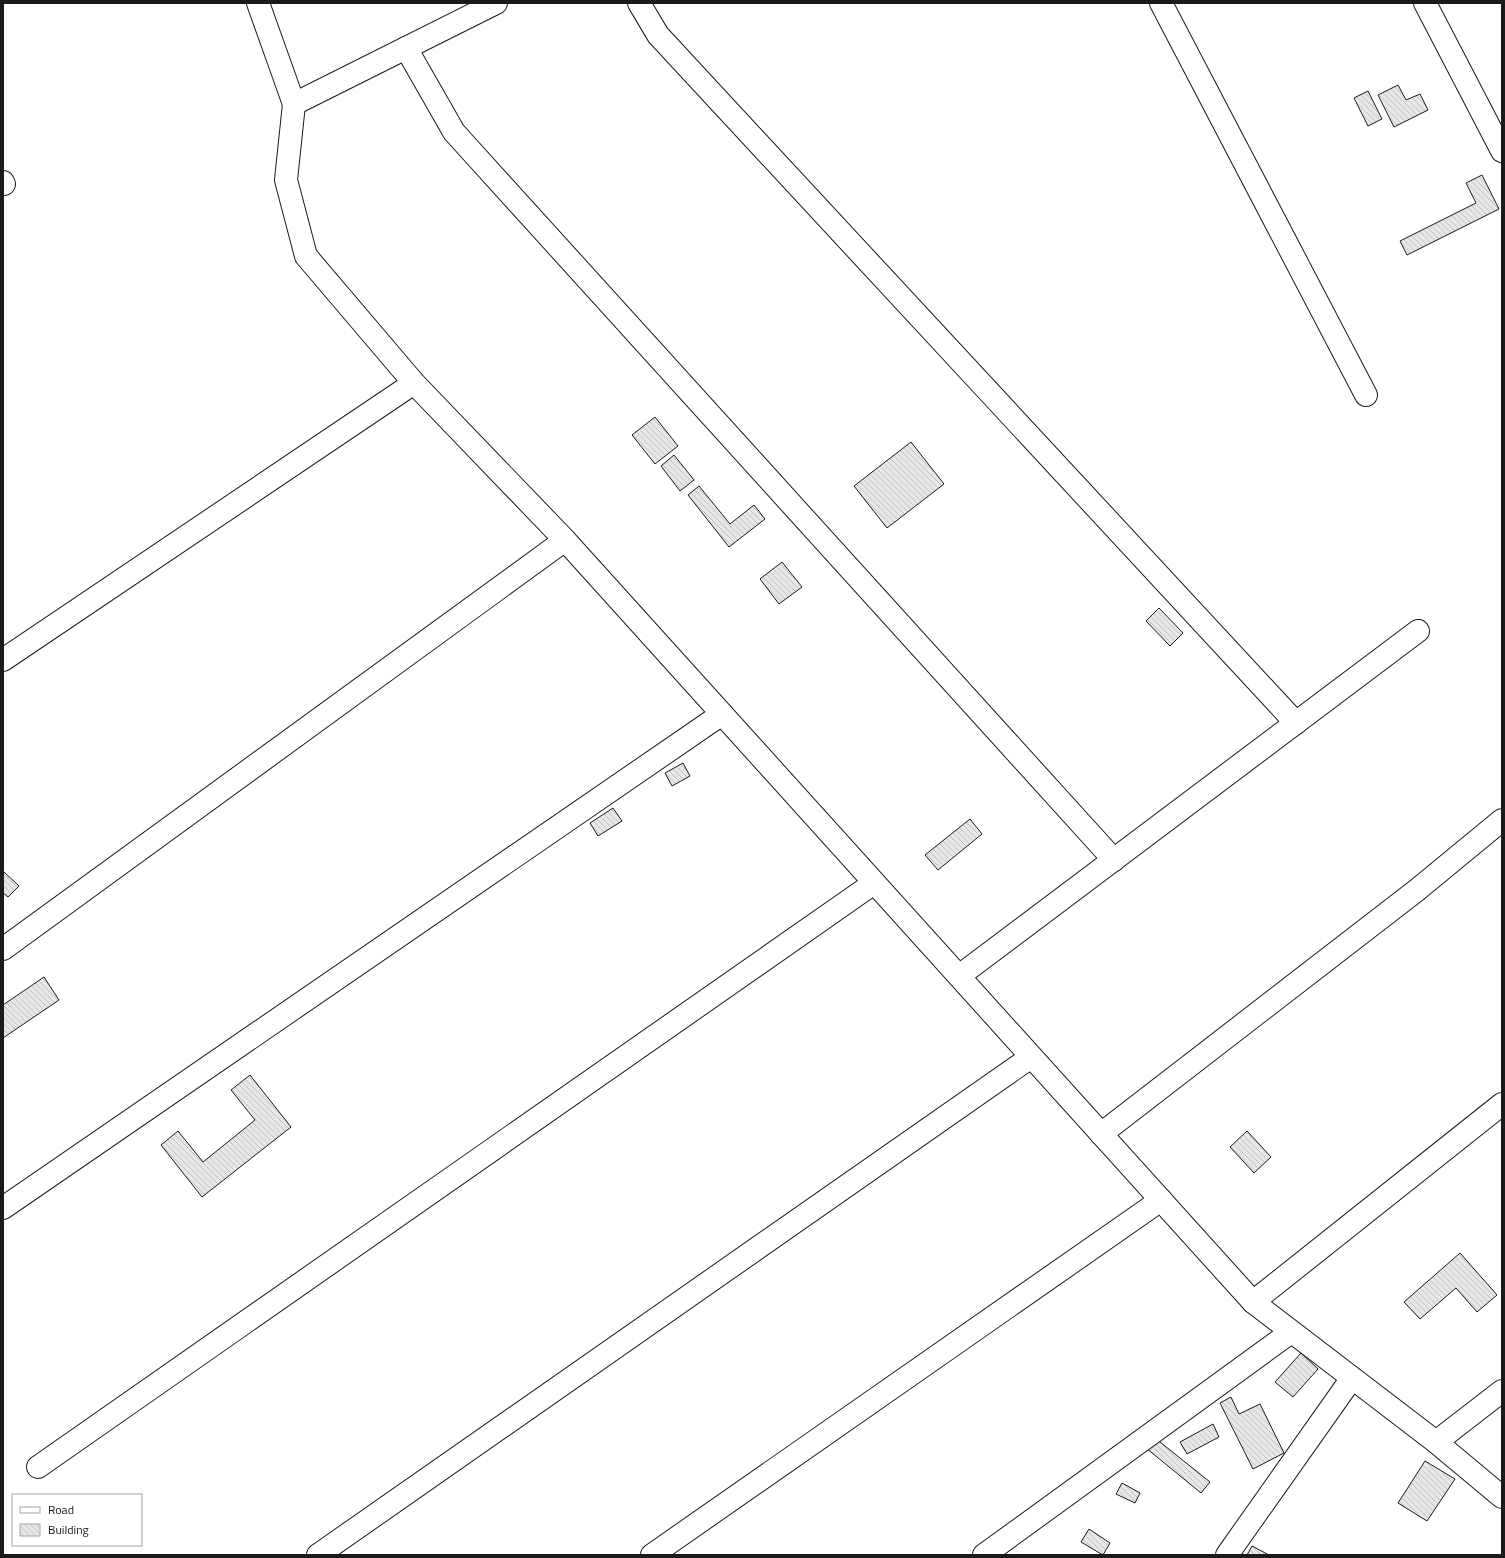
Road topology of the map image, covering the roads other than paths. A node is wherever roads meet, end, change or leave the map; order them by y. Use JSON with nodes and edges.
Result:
{"nodes":[{"id":1,"x":258,"y":3,"type":"edge"},
{"id":2,"x":496,"y":3,"type":"edge"},
{"id":3,"x":639,"y":3,"type":"edge"},
{"id":4,"x":1161,"y":3,"type":"edge"},
{"id":5,"x":1425,"y":3,"type":"edge"},
{"id":6,"x":406,"y":48,"type":"junction"},
{"id":7,"x":294,"y":104,"type":"junction"},
{"id":8,"x":1502,"y":151,"type":"edge"},
{"id":9,"x":414,"y":383,"type":"junction"},
{"id":10,"x":1366,"y":395,"type":"dead end"},
{"id":11,"x":565,"y":540,"type":"junction"},
{"id":12,"x":1418,"y":632,"type":"dead end"},
{"id":13,"x":3,"y":660,"type":"edge"},
{"id":14,"x":722,"y":714,"type":"junction"},
{"id":15,"x":1296,"y":723,"type":"junction"},
{"id":16,"x":1502,"y":820,"type":"edge"},
{"id":17,"x":1114,"y":860,"type":"junction"},
{"id":18,"x":874,"y":883,"type":"junction"},
{"id":19,"x":3,"y":949,"type":"edge"},
{"id":20,"x":958,"y":976,"type":"junction"},
{"id":21,"x":1031,"y":1057,"type":"junction"},
{"id":22,"x":1502,"y":1104,"type":"edge"},
{"id":23,"x":1101,"y":1134,"type":"junction"},
{"id":24,"x":1161,"y":1200,"type":"junction"},
{"id":25,"x":3,"y":1208,"type":"edge"},
{"id":26,"x":1253,"y":1302,"type":"junction"},
{"id":27,"x":1291,"y":1332,"type":"junction"},
{"id":28,"x":1352,"y":1378,"type":"junction"},
{"id":29,"x":1502,"y":1391,"type":"edge"},
{"id":30,"x":1436,"y":1442,"type":"junction"},
{"id":31,"x":38,"y":1467,"type":"dead end"},
{"id":32,"x":1502,"y":1497,"type":"edge"},
{"id":33,"x":318,"y":1555,"type":"edge"},
{"id":34,"x":652,"y":1555,"type":"edge"},
{"id":35,"x":984,"y":1555,"type":"edge"},
{"id":36,"x":1227,"y":1555,"type":"edge"}],
"edges":[{"from":1,"to":7,"type":"street"},
{"from":2,"to":6,"type":"street"},
{"from":3,"to":15,"type":"street"},
{"from":4,"to":10,"type":"street"},
{"from":5,"to":8,"type":"street"},
{"from":6,"to":7,"type":"street"},
{"from":6,"to":17,"type":"street"},
{"from":7,"to":9,"type":"street"},
{"from":9,"to":11,"type":"street"},
{"from":9,"to":13,"type":"street"},
{"from":11,"to":14,"type":"street"},
{"from":11,"to":19,"type":"street"},
{"from":12,"to":15,"type":"street"},
{"from":14,"to":18,"type":"street"},
{"from":14,"to":25,"type":"street"},
{"from":15,"to":17,"type":"street"},
{"from":16,"to":23,"type":"street"},
{"from":17,"to":20,"type":"street"},
{"from":18,"to":20,"type":"street"},
{"from":18,"to":31,"type":"street"},
{"from":20,"to":21,"type":"street"},
{"from":21,"to":23,"type":"street"},
{"from":21,"to":33,"type":"street"},
{"from":22,"to":26,"type":"street"},
{"from":23,"to":24,"type":"street"},
{"from":24,"to":26,"type":"street"},
{"from":24,"to":34,"type":"street"},
{"from":26,"to":27,"type":"street"},
{"from":27,"to":28,"type":"street"},
{"from":27,"to":35,"type":"street"},
{"from":28,"to":30,"type":"street"},
{"from":28,"to":36,"type":"street"},
{"from":29,"to":30,"type":"street"},
{"from":30,"to":32,"type":"street"}]}
